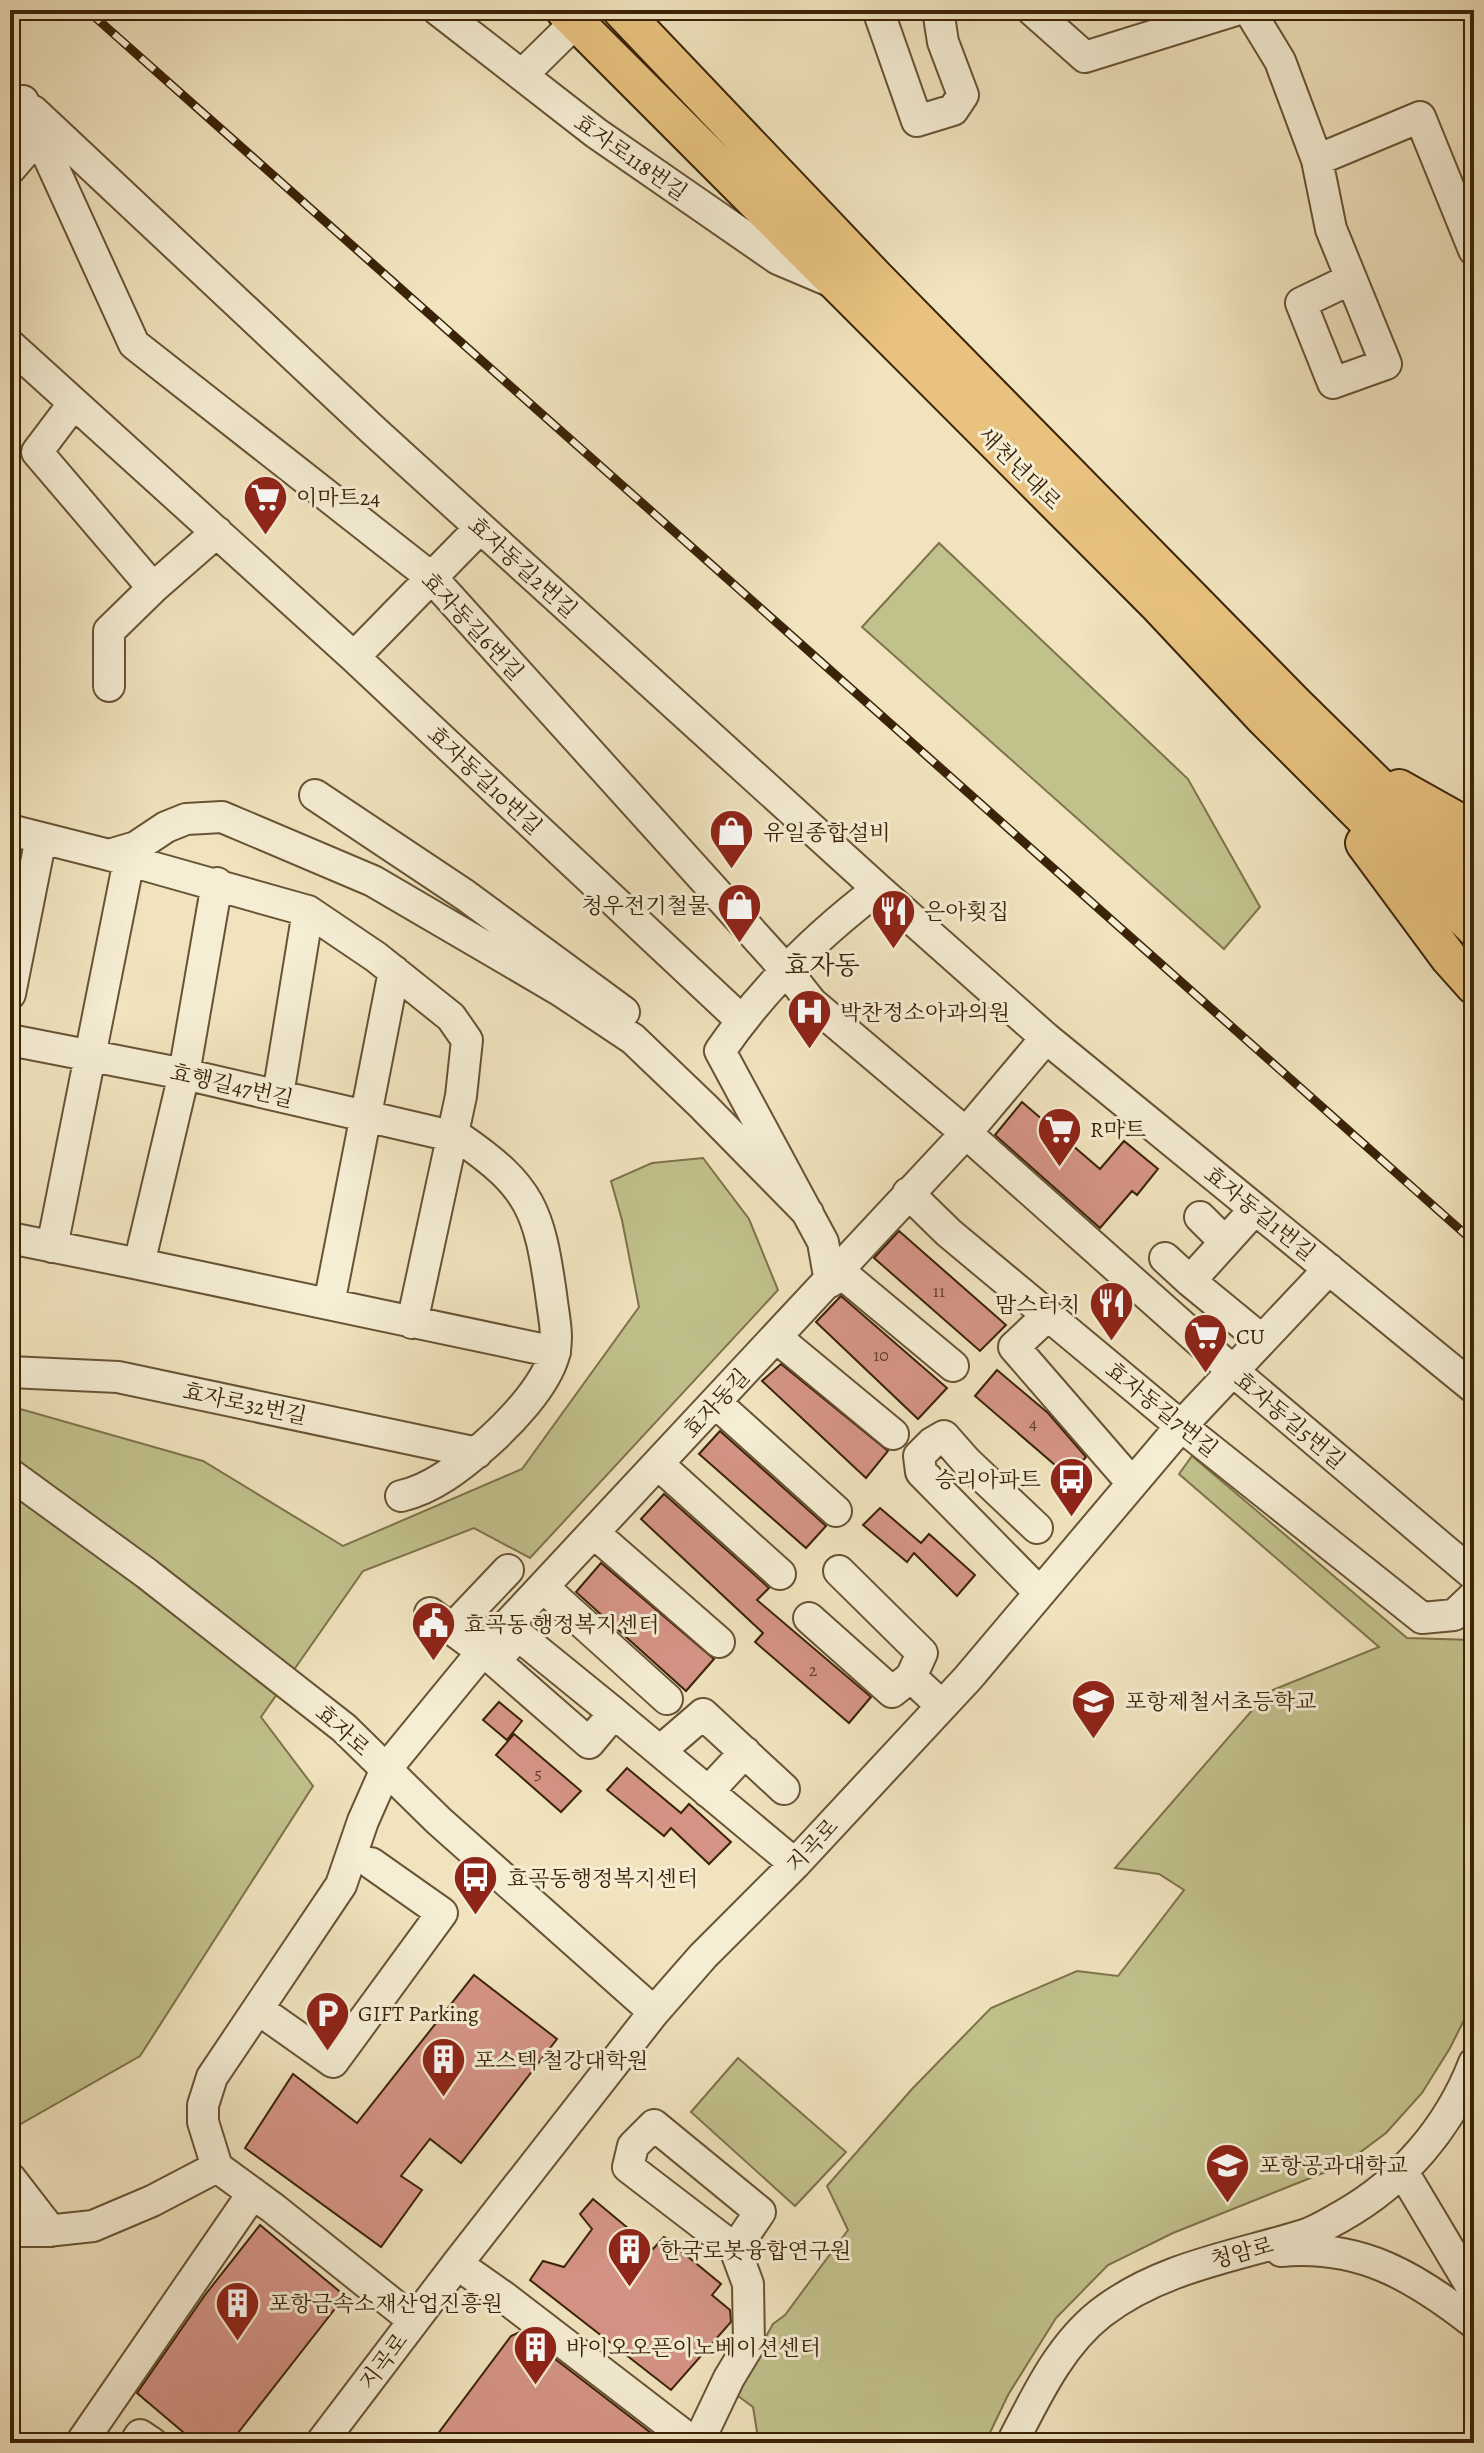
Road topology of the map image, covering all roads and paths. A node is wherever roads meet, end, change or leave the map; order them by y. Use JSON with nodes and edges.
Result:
{"nodes":[{"id":1,"x":438,"y":10,"type":"edge"},
{"id":2,"x":621,"y":10,"type":"edge"},
{"id":3,"x":878,"y":10,"type":"edge"},
{"id":4,"x":938,"y":10,"type":"edge"},
{"id":5,"x":1032,"y":10,"type":"edge"},
{"id":6,"x":1236,"y":10,"type":"edge"},
{"id":7,"x":1249,"y":10,"type":"edge"},
{"id":8,"x":576,"y":14,"type":"edge"},
{"id":9,"x":522,"y":75,"type":"junction"},
{"id":10,"x":16,"y":93,"type":"edge"},
{"id":11,"x":39,"y":135,"type":"junction"},
{"id":12,"x":1317,"y":160,"type":"junction"},
{"id":13,"x":10,"y":169,"type":"edge"},
{"id":14,"x":1474,"y":250,"type":"edge"},
{"id":15,"x":1351,"y":279,"type":"dead end"},
{"id":16,"x":837,"y":284,"type":"junction"},
{"id":17,"x":10,"y":345,"type":"edge"},
{"id":18,"x":74,"y":403,"type":"junction"},
{"id":19,"x":480,"y":528,"type":"junction"},
{"id":20,"x":217,"y":532,"type":"junction"},
{"id":21,"x":432,"y":578,"type":"junction"},
{"id":22,"x":153,"y":588,"type":"junction"},
{"id":23,"x":354,"y":657,"type":"junction"},
{"id":24,"x":109,"y":686,"type":"dead end"},
{"id":25,"x":1295,"y":704,"type":"junction"},
{"id":26,"x":1286,"y":740,"type":"junction"},
{"id":27,"x":315,"y":795,"type":"dead end"},
{"id":28,"x":10,"y":830,"type":"edge"},
{"id":29,"x":1474,"y":830,"type":"edge"},
{"id":30,"x":41,"y":838,"type":"junction"},
{"id":31,"x":119,"y":857,"type":"junction"},
{"id":32,"x":1474,"y":880,"type":"edge"},
{"id":33,"x":217,"y":883,"type":"junction"},
{"id":34,"x":878,"y":889,"type":"junction"},
{"id":35,"x":308,"y":911,"type":"junction"},
{"id":36,"x":1474,"y":928,"type":"edge"},
{"id":37,"x":785,"y":969,"type":"junction"},
{"id":38,"x":394,"y":971,"type":"junction"},
{"id":39,"x":1474,"y":986,"type":"edge"},
{"id":40,"x":10,"y":994,"type":"edge"},
{"id":41,"x":741,"y":1020,"type":"junction"},
{"id":42,"x":1046,"y":1038,"type":"junction"},
{"id":43,"x":10,"y":1040,"type":"edge"},
{"id":44,"x":639,"y":1044,"type":"junction"},
{"id":45,"x":90,"y":1056,"type":"junction"},
{"id":46,"x":184,"y":1074,"type":"junction"},
{"id":47,"x":278,"y":1095,"type":"junction"},
{"id":48,"x":367,"y":1116,"type":"junction"},
{"id":49,"x":966,"y":1133,"type":"junction"},
{"id":50,"x":452,"y":1136,"type":"junction"},
{"id":51,"x":908,"y":1193,"type":"junction"},
{"id":52,"x":1255,"y":1209,"type":"junction"},
{"id":53,"x":808,"y":1213,"type":"junction"},
{"id":54,"x":1200,"y":1217,"type":"dead end"},
{"id":55,"x":10,"y":1238,"type":"edge"},
{"id":56,"x":1225,"y":1242,"type":"junction"},
{"id":57,"x":52,"y":1247,"type":"junction"},
{"id":58,"x":1165,"y":1258,"type":"dead end"},
{"id":59,"x":139,"y":1264,"type":"junction"},
{"id":60,"x":1329,"y":1269,"type":"junction"},
{"id":61,"x":834,"y":1276,"type":"junction"},
{"id":62,"x":1190,"y":1281,"type":"junction"},
{"id":63,"x":329,"y":1304,"type":"junction"},
{"id":64,"x":1048,"y":1315,"type":"junction"},
{"id":65,"x":412,"y":1323,"type":"junction"},
{"id":66,"x":777,"y":1338,"type":"junction"},
{"id":67,"x":1262,"y":1340,"type":"junction"},
{"id":68,"x":555,"y":1352,"type":"junction"},
{"id":69,"x":953,"y":1366,"type":"dead end"},
{"id":70,"x":1233,"y":1371,"type":"junction"},
{"id":71,"x":10,"y":1372,"type":"edge"},
{"id":72,"x":1474,"y":1388,"type":"edge"},
{"id":73,"x":716,"y":1403,"type":"junction"},
{"id":74,"x":1181,"y":1426,"type":"junction"},
{"id":75,"x":893,"y":1434,"type":"dead end"},
{"id":76,"x":477,"y":1453,"type":"junction"},
{"id":77,"x":658,"y":1464,"type":"junction"},
{"id":78,"x":10,"y":1474,"type":"edge"},
{"id":79,"x":1132,"y":1483,"type":"junction"},
{"id":80,"x":401,"y":1496,"type":"dead end"},
{"id":81,"x":1007,"y":1500,"type":"junction"},
{"id":82,"x":836,"y":1511,"type":"dead end"},
{"id":83,"x":1037,"y":1528,"type":"dead end"},
{"id":84,"x":977,"y":1530,"type":"junction"},
{"id":85,"x":594,"y":1533,"type":"junction"},
{"id":86,"x":508,"y":1570,"type":"dead end"},
{"id":87,"x":839,"y":1571,"type":"dead end"},
{"id":88,"x":780,"y":1574,"type":"dead end"},
{"id":89,"x":1474,"y":1575,"type":"edge"},
{"id":90,"x":543,"y":1587,"type":"junction"},
{"id":91,"x":1040,"y":1593,"type":"junction"},
{"id":92,"x":1474,"y":1596,"type":"edge"},
{"id":93,"x":809,"y":1618,"type":"dead end"},
{"id":94,"x":719,"y":1642,"type":"dead end"},
{"id":95,"x":488,"y":1657,"type":"junction"},
{"id":96,"x":911,"y":1677,"type":"junction"},
{"id":97,"x":667,"y":1699,"type":"dead end"},
{"id":98,"x":942,"y":1706,"type":"junction"},
{"id":99,"x":660,"y":1751,"type":"junction"},
{"id":100,"x":745,"y":1752,"type":"junction"},
{"id":101,"x":386,"y":1769,"type":"junction"},
{"id":102,"x":784,"y":1789,"type":"dead end"},
{"id":103,"x":708,"y":1792,"type":"junction"},
{"id":104,"x":371,"y":1863,"type":"dead end"},
{"id":105,"x":795,"y":1864,"type":"junction"},
{"id":106,"x":258,"y":2009,"type":"junction"},
{"id":107,"x":654,"y":2012,"type":"junction"},
{"id":108,"x":1474,"y":2063,"type":"edge"},
{"id":109,"x":217,"y":2167,"type":"junction"},
{"id":110,"x":1403,"y":2172,"type":"junction"},
{"id":111,"x":10,"y":2178,"type":"edge"},
{"id":112,"x":253,"y":2193,"type":"junction"},
{"id":113,"x":10,"y":2231,"type":"edge"},
{"id":114,"x":51,"y":2231,"type":"junction"},
{"id":115,"x":735,"y":2249,"type":"dead end"},
{"id":116,"x":1228,"y":2256,"type":"junction"},
{"id":117,"x":457,"y":2264,"type":"junction"},
{"id":118,"x":1474,"y":2291,"type":"edge"},
{"id":119,"x":413,"y":2320,"type":"junction"},
{"id":120,"x":1474,"y":2323,"type":"edge"},
{"id":121,"x":81,"y":2443,"type":"edge"},
{"id":122,"x":135,"y":2443,"type":"edge"},
{"id":123,"x":152,"y":2443,"type":"edge"},
{"id":124,"x":321,"y":2443,"type":"edge"},
{"id":125,"x":696,"y":2443,"type":"edge"},
{"id":126,"x":1012,"y":2443,"type":"edge"}],
"edges":[{"from":1,"to":9,"type":"street","name":"효자로118번길"},
{"from":2,"to":25,"type":"main road","name":"새천년대로"},
{"from":3,"to":4,"type":"street"},
{"from":5,"to":6,"type":"street"},
{"from":7,"to":12,"type":"street"},
{"from":8,"to":9,"type":"street"},
{"from":8,"to":16,"type":"main road","name":"새천년대로"},
{"from":9,"to":16,"type":"street","name":"효자로118번길"},
{"from":10,"to":11,"type":"street","name":"효자동길6번길"},
{"from":10,"to":19,"type":"street","name":"효자동길2번길"},
{"from":11,"to":13,"type":"street"},
{"from":11,"to":21,"type":"street","name":"효자동길6번길"},
{"from":12,"to":14,"type":"street"},
{"from":12,"to":15,"type":"street"},
{"from":16,"to":26,"type":"main road","name":"새천년대로"},
{"from":17,"to":18,"type":"street","name":"효자동길10번길"},
{"from":18,"to":20,"type":"street","name":"효자동길10번길"},
{"from":18,"to":22,"type":"street"},
{"from":19,"to":21,"type":"street"},
{"from":19,"to":34,"type":"street","name":"효자동길2번길"},
{"from":20,"to":22,"type":"street"},
{"from":20,"to":23,"type":"street","name":"효자동길10번길"},
{"from":21,"to":23,"type":"street"},
{"from":21,"to":37,"type":"street","name":"효자동길6번길"},
{"from":22,"to":24,"type":"street"},
{"from":23,"to":41,"type":"street","name":"효자동길10번길"},
{"from":25,"to":29,"type":"main road"},
{"from":25,"to":32,"type":"main road","name":"새천년대로"},
{"from":26,"to":36,"type":"main road","name":"새천년대로"},
{"from":26,"to":39,"type":"main road"},
{"from":27,"to":44,"type":"street"},
{"from":28,"to":30,"type":"street"},
{"from":30,"to":31,"type":"street"},
{"from":30,"to":40,"type":"street"},
{"from":31,"to":33,"type":"street"},
{"from":31,"to":44,"type":"street"},
{"from":31,"to":45,"type":"street"},
{"from":33,"to":35,"type":"street"},
{"from":33,"to":46,"type":"street"},
{"from":34,"to":37,"type":"street"},
{"from":34,"to":42,"type":"street","name":"효자동길2번길"},
{"from":35,"to":38,"type":"street"},
{"from":35,"to":47,"type":"street"},
{"from":37,"to":41,"type":"street"},
{"from":37,"to":49,"type":"street","name":"효자동길6번길"},
{"from":38,"to":48,"type":"street"},
{"from":38,"to":50,"type":"street"},
{"from":41,"to":53,"type":"street"},
{"from":42,"to":49,"type":"street","name":"효자동길"},
{"from":42,"to":52,"type":"street","name":"효자동길1번길"},
{"from":43,"to":45,"type":"street","name":"효행길47번길"},
{"from":44,"to":53,"type":"street"},
{"from":45,"to":46,"type":"street","name":"효행길47번길"},
{"from":45,"to":57,"type":"street"},
{"from":46,"to":47,"type":"street","name":"효행길47번길"},
{"from":46,"to":59,"type":"street"},
{"from":47,"to":48,"type":"street","name":"효행길47번길"},
{"from":48,"to":50,"type":"street","name":"효행길47번길"},
{"from":48,"to":63,"type":"street"},
{"from":49,"to":51,"type":"street","name":"효자동길"},
{"from":49,"to":70,"type":"street","name":"효자동길5번길"},
{"from":50,"to":65,"type":"street"},
{"from":50,"to":68,"type":"street","name":"효행길47번길"},
{"from":51,"to":61,"type":"street","name":"효자동길"},
{"from":51,"to":64,"type":"street","name":"효자동길7번길"},
{"from":52,"to":56,"type":"street"},
{"from":52,"to":60,"type":"street","name":"효자동길1번길"},
{"from":53,"to":61,"type":"street"},
{"from":54,"to":56,"type":"street"},
{"from":55,"to":57,"type":"street"},
{"from":56,"to":62,"type":"street"},
{"from":57,"to":59,"type":"street"},
{"from":58,"to":62,"type":"street"},
{"from":59,"to":63,"type":"street"},
{"from":60,"to":67,"type":"street","name":"지곡로"},
{"from":60,"to":72,"type":"street","name":"효자동길1번길"},
{"from":61,"to":66,"type":"street","name":"효자동길"},
{"from":61,"to":69,"type":"street"},
{"from":62,"to":67,"type":"street"},
{"from":63,"to":65,"type":"street"},
{"from":64,"to":74,"type":"street","name":"효자동길7번길"},
{"from":64,"to":79,"type":"street"},
{"from":65,"to":68,"type":"street"},
{"from":66,"to":73,"type":"street","name":"효자동길"},
{"from":66,"to":75,"type":"street"},
{"from":67,"to":70,"type":"street","name":"지곡로"},
{"from":68,"to":76,"type":"street"},
{"from":70,"to":74,"type":"street","name":"지곡로"},
{"from":70,"to":89,"type":"street","name":"효자동길5번길"},
{"from":71,"to":76,"type":"street","name":"효자로32번길"},
{"from":73,"to":77,"type":"street","name":"효자동길"},
{"from":73,"to":82,"type":"street"},
{"from":74,"to":79,"type":"street","name":"지곡로"},
{"from":74,"to":92,"type":"street","name":"효자동길7번길"},
{"from":76,"to":80,"type":"street"},
{"from":77,"to":85,"type":"street","name":"효자동길"},
{"from":77,"to":88,"type":"street"},
{"from":78,"to":101,"type":"street","name":"효자로"},
{"from":79,"to":91,"type":"street","name":"지곡로"},
{"from":81,"to":83,"type":"street"},
{"from":81,"to":84,"type":"street"},
{"from":81,"to":84,"type":"street"},
{"from":84,"to":91,"type":"street"},
{"from":85,"to":90,"type":"street","name":"효자동길"},
{"from":85,"to":94,"type":"street"},
{"from":86,"to":95,"type":"street"},
{"from":87,"to":96,"type":"street"},
{"from":90,"to":95,"type":"street","name":"효자동길"},
{"from":90,"to":97,"type":"street"},
{"from":91,"to":98,"type":"street","name":"지곡로"},
{"from":93,"to":96,"type":"street"},
{"from":95,"to":99,"type":"street"},
{"from":95,"to":101,"type":"street","name":"효자동길"},
{"from":96,"to":98,"type":"street"},
{"from":98,"to":105,"type":"street","name":"지곡로"},
{"from":99,"to":100,"type":"street"},
{"from":99,"to":103,"type":"street"},
{"from":100,"to":102,"type":"street"},
{"from":100,"to":103,"type":"street"},
{"from":101,"to":106,"type":"street","name":"효자동길"},
{"from":101,"to":107,"type":"street","name":"효자로"},
{"from":103,"to":105,"type":"street"},
{"from":104,"to":106,"type":"street"},
{"from":105,"to":107,"type":"street","name":"지곡로"},
{"from":106,"to":109,"type":"street","name":"효자동길"},
{"from":107,"to":117,"type":"street","name":"지곡로"},
{"from":108,"to":110,"type":"street","name":"청암로"},
{"from":109,"to":112,"type":"street"},
{"from":109,"to":114,"type":"street"},
{"from":110,"to":116,"type":"street","name":"청암로"},
{"from":110,"to":118,"type":"street"},
{"from":111,"to":114,"type":"street"},
{"from":112,"to":119,"type":"street"},
{"from":112,"to":121,"type":"street"},
{"from":113,"to":114,"type":"street"},
{"from":115,"to":125,"type":"street"},
{"from":116,"to":120,"type":"street"},
{"from":116,"to":126,"type":"street","name":"청암로"},
{"from":117,"to":119,"type":"street","name":"지곡로"},
{"from":117,"to":125,"type":"street"},
{"from":119,"to":124,"type":"street","name":"지곡로"},
{"from":122,"to":123,"type":"street"}]}
